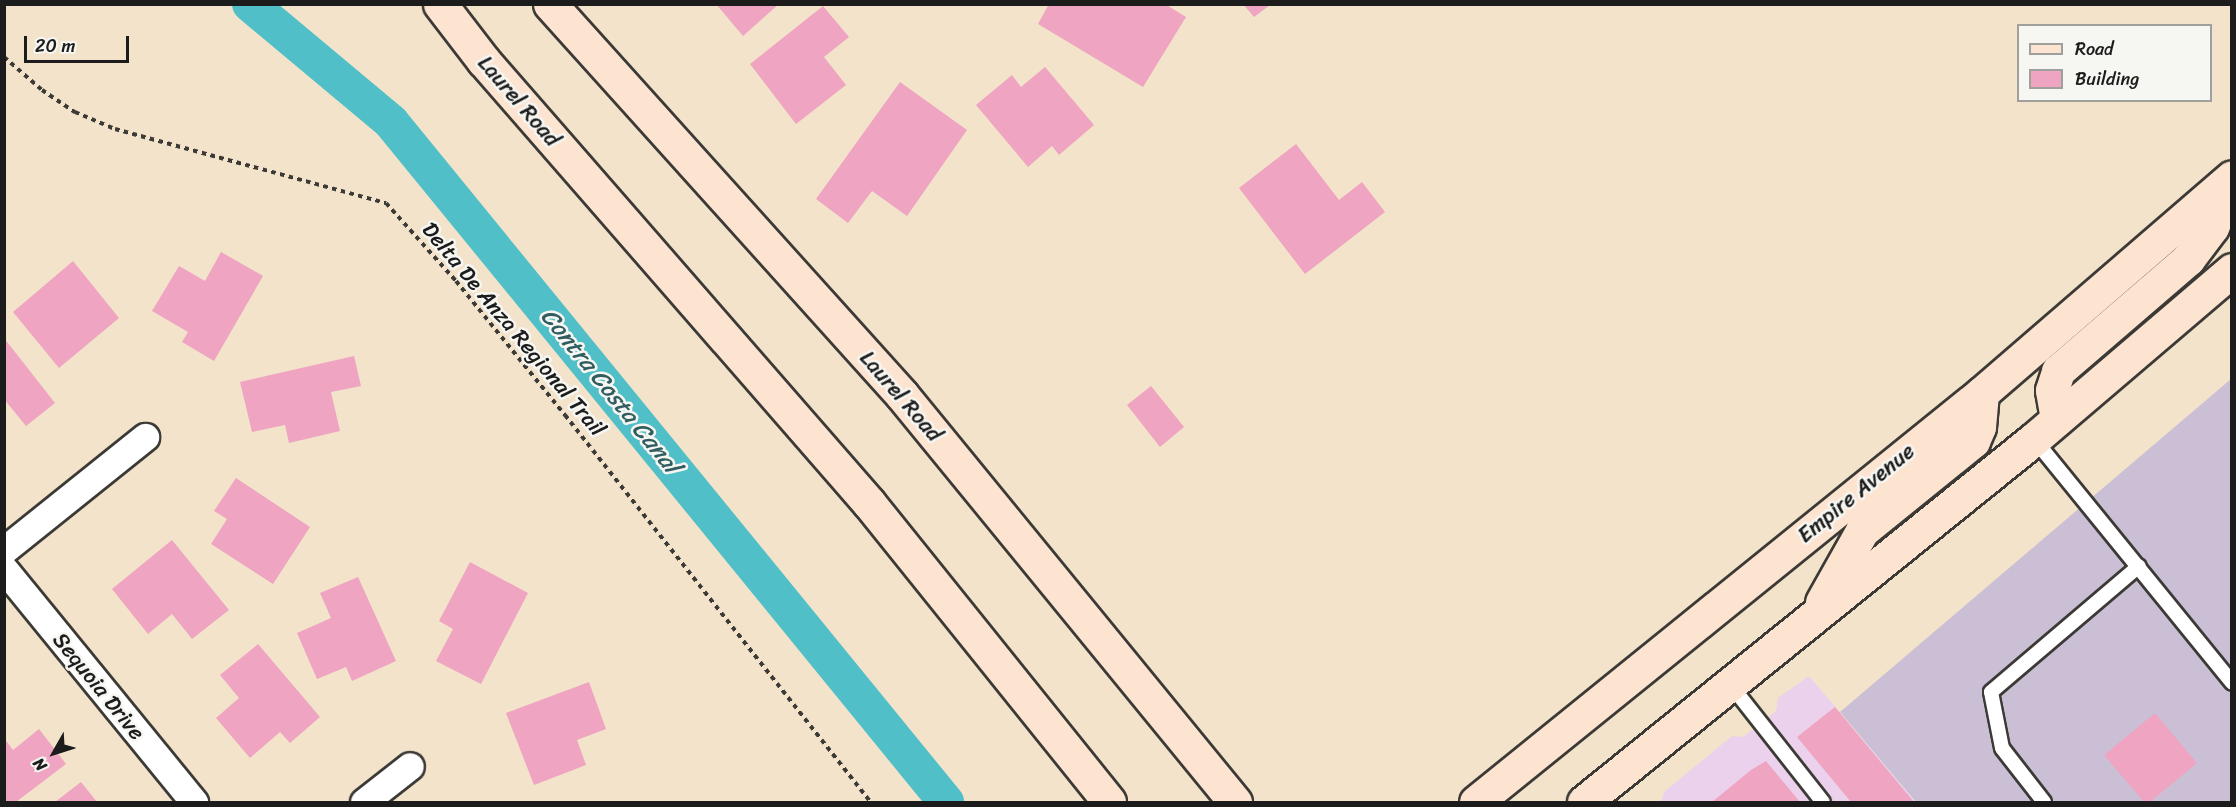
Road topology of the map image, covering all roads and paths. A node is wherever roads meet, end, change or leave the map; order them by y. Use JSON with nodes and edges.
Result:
{"nodes":[{"id":1,"x":440,"y":4,"type":"edge"},
{"id":2,"x":550,"y":4,"type":"edge"},
{"id":3,"x":4,"y":57,"type":"edge"},
{"id":4,"x":2232,"y":177,"type":"edge"},
{"id":5,"x":2232,"y":183,"type":"edge"},
{"id":6,"x":2232,"y":270,"type":"edge"},
{"id":7,"x":1982,"y":393,"type":"junction"},
{"id":8,"x":2046,"y":429,"type":"junction"},
{"id":9,"x":145,"y":437,"type":"dead end"},
{"id":10,"x":4,"y":550,"type":"edge"},
{"id":11,"x":2139,"y":566,"type":"junction"},
{"id":12,"x":4,"y":569,"type":"edge"},
{"id":13,"x":1817,"y":611,"type":"junction"},
{"id":14,"x":2232,"y":683,"type":"edge"},
{"id":15,"x":1730,"y":684,"type":"junction"},
{"id":16,"x":410,"y":766,"type":"dead end"},
{"id":17,"x":194,"y":802,"type":"edge"},
{"id":18,"x":364,"y":802,"type":"edge"},
{"id":19,"x":871,"y":802,"type":"edge"},
{"id":20,"x":1109,"y":802,"type":"edge"},
{"id":21,"x":1235,"y":802,"type":"edge"},
{"id":22,"x":1476,"y":802,"type":"edge"},
{"id":23,"x":1587,"y":802,"type":"edge"},
{"id":24,"x":1823,"y":802,"type":"edge"},
{"id":25,"x":2044,"y":802,"type":"edge"}],
"edges":[{"from":1,"to":20,"type":"main road","name":"Laurel Road"},
{"from":2,"to":21,"type":"main road","name":"Laurel Road"},
{"from":3,"to":19,"type":"path","name":"Delta De Anza Regional Trail"},
{"from":4,"to":7,"type":"main road","name":"Empire Avenue"},
{"from":5,"to":8,"type":"main road"},
{"from":6,"to":8,"type":"main road"},
{"from":7,"to":13,"type":"main road"},
{"from":7,"to":22,"type":"main road","name":"Empire Avenue"},
{"from":8,"to":11,"type":"lane"},
{"from":8,"to":13,"type":"main road"},
{"from":9,"to":10,"type":"street"},
{"from":11,"to":14,"type":"lane"},
{"from":11,"to":25,"type":"lane"},
{"from":12,"to":17,"type":"street","name":"Sequoia Drive"},
{"from":13,"to":15,"type":"main road"},
{"from":15,"to":23,"type":"main road"},
{"from":15,"to":24,"type":"lane"},
{"from":16,"to":18,"type":"street"}]}
